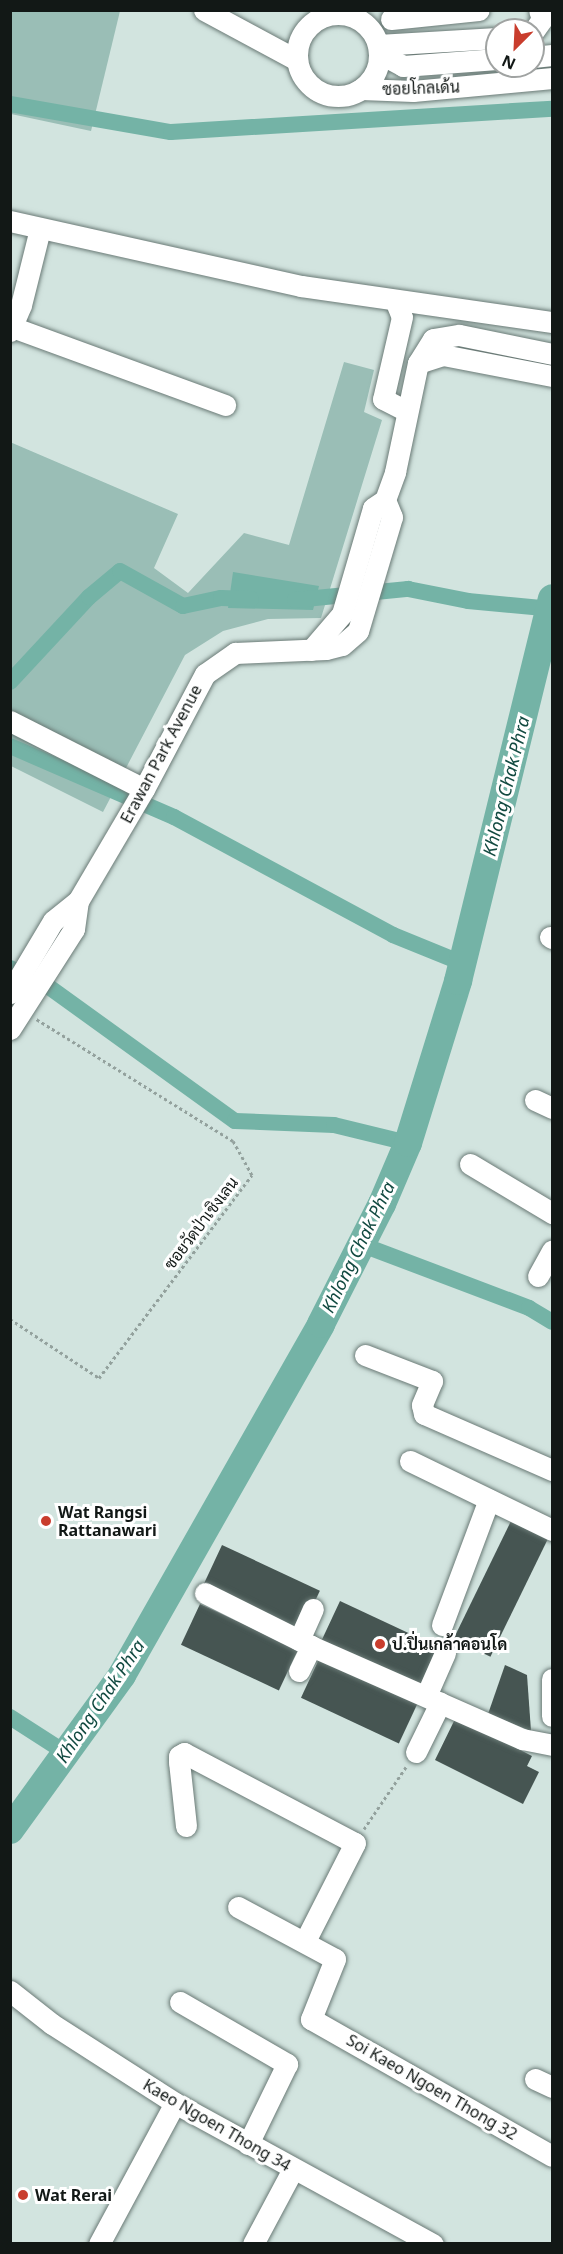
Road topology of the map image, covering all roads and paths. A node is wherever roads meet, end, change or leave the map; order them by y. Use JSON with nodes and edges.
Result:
{"nodes":[{"id":1,"x":204,"y":10,"type":"edge"},
{"id":2,"x":479,"y":10,"type":"edge"},
{"id":3,"x":335,"y":12,"type":"edge"},
{"id":4,"x":311,"y":16,"type":"edge"},
{"id":5,"x":392,"y":18,"type":"dead end"},
{"id":6,"x":485,"y":39,"type":"edge"},
{"id":7,"x":379,"y":49,"type":"junction"},
{"id":8,"x":297,"y":60,"type":"junction"},
{"id":9,"x":485,"y":60,"type":"edge"},
{"id":10,"x":551,"y":78,"type":"edge"},
{"id":11,"x":361,"y":89,"type":"junction"},
{"id":12,"x":10,"y":221,"type":"edge"},
{"id":13,"x":40,"y":229,"type":"junction"},
{"id":14,"x":395,"y":300,"type":"junction"},
{"id":15,"x":552,"y":322,"type":"edge"},
{"id":16,"x":11,"y":329,"type":"edge"},
{"id":17,"x":444,"y":346,"type":"junction"},
{"id":18,"x":552,"y":354,"type":"edge"},
{"id":19,"x":552,"y":376,"type":"edge"},
{"id":20,"x":225,"y":405,"type":"dead end"},
{"id":21,"x":407,"y":411,"type":"junction"},
{"id":22,"x":10,"y":721,"type":"edge"},
{"id":23,"x":144,"y":790,"type":"junction"},
{"id":24,"x":78,"y":901,"type":"junction"},
{"id":25,"x":10,"y":993,"type":"edge"},
{"id":26,"x":47,"y":1026,"type":"dead end"},
{"id":27,"x":10,"y":1029,"type":"edge"},
{"id":28,"x":470,"y":1164,"type":"dead end"},
{"id":29,"x":551,"y":1208,"type":"edge"},
{"id":30,"x":552,"y":1251,"type":"edge"},
{"id":31,"x":538,"y":1276,"type":"dead end"},
{"id":32,"x":10,"y":1319,"type":"edge"},
{"id":33,"x":365,"y":1355,"type":"dead end"},
{"id":34,"x":410,"y":1461,"type":"dead end"},
{"id":35,"x":552,"y":1470,"type":"edge"},
{"id":36,"x":489,"y":1499,"type":"junction"},
{"id":37,"x":552,"y":1530,"type":"edge"},
{"id":38,"x":205,"y":1593,"type":"dead end"},
{"id":39,"x":313,"y":1609,"type":"dead end"},
{"id":40,"x":441,"y":1624,"type":"dead end"},
{"id":41,"x":305,"y":1643,"type":"junction"},
{"id":42,"x":445,"y":1653,"type":"dead end"},
{"id":43,"x":299,"y":1671,"type":"dead end"},
{"id":44,"x":552,"y":1679,"type":"edge"},
{"id":45,"x":552,"y":1684,"type":"edge"},
{"id":46,"x":433,"y":1700,"type":"junction"},
{"id":47,"x":552,"y":1716,"type":"edge"},
{"id":48,"x":552,"y":1745,"type":"edge"},
{"id":49,"x":416,"y":1752,"type":"joint"},
{"id":50,"x":186,"y":1827,"type":"dead end"},
{"id":51,"x":355,"y":1843,"type":"junction"},
{"id":52,"x":238,"y":1907,"type":"dead end"},
{"id":53,"x":305,"y":1941,"type":"junction"},
{"id":54,"x":10,"y":1991,"type":"edge"},
{"id":55,"x":180,"y":2002,"type":"dead end"},
{"id":56,"x":175,"y":2103,"type":"junction"},
{"id":57,"x":248,"y":2144,"type":"junction"},
{"id":58,"x":552,"y":2156,"type":"edge"},
{"id":59,"x":293,"y":2169,"type":"junction"},
{"id":60,"x":99,"y":2244,"type":"edge"},
{"id":61,"x":253,"y":2244,"type":"edge"},
{"id":62,"x":433,"y":2244,"type":"edge"}],
"edges":[{"from":1,"to":8,"type":"street"},
{"from":2,"to":5,"type":"street"},
{"from":3,"to":4,"type":"street"},
{"from":3,"to":7,"type":"street"},
{"from":4,"to":8,"type":"street"},
{"from":6,"to":7,"type":"street"},
{"from":7,"to":9,"type":"street","name":"ซอยโกลเด้น"},
{"from":7,"to":11,"type":"street","name":"ซอยโกลเด้น"},
{"from":8,"to":11,"type":"street","name":"ซอยโกลเด้น"},
{"from":10,"to":11,"type":"street","name":"ซอยโกลเด้น"},
{"from":12,"to":13,"type":"street"},
{"from":13,"to":14,"type":"street"},
{"from":13,"to":16,"type":"street"},
{"from":14,"to":15,"type":"street"},
{"from":14,"to":21,"type":"street"},
{"from":16,"to":20,"type":"street"},
{"from":17,"to":18,"type":"street"},
{"from":17,"to":19,"type":"street"},
{"from":17,"to":21,"type":"street"},
{"from":21,"to":23,"type":"street","name":"Erawan Park Avenue"},
{"from":22,"to":23,"type":"street"},
{"from":23,"to":24,"type":"street","name":"Erawan Park Avenue"},
{"from":24,"to":25,"type":"street","name":"Erawan Park Avenue"},
{"from":24,"to":27,"type":"street","name":"Erawan Park Avenue"},
{"from":26,"to":32,"type":"path","name":"ซอยวัดป่าเชิงเลน"},
{"from":28,"to":29,"type":"street"},
{"from":30,"to":31,"type":"street"},
{"from":33,"to":35,"type":"street"},
{"from":34,"to":36,"type":"street"},
{"from":36,"to":37,"type":"street"},
{"from":36,"to":40,"type":"street"},
{"from":38,"to":41,"type":"street"},
{"from":39,"to":41,"type":"street"},
{"from":41,"to":43,"type":"street"},
{"from":41,"to":46,"type":"street"},
{"from":42,"to":46,"type":"street"},
{"from":44,"to":45,"type":"street"},
{"from":45,"to":47,"type":"street"},
{"from":46,"to":48,"type":"street"},
{"from":46,"to":49,"type":"street"},
{"from":49,"to":51,"type":"path"},
{"from":50,"to":51,"type":"street"},
{"from":51,"to":53,"type":"street"},
{"from":52,"to":53,"type":"street"},
{"from":53,"to":58,"type":"street","name":"Soi Kaeo Ngoen Thong 32"},
{"from":54,"to":56,"type":"street","name":"Kaeo Ngoen Thong 34"},
{"from":55,"to":57,"type":"street"},
{"from":56,"to":57,"type":"street","name":"Kaeo Ngoen Thong 34"},
{"from":56,"to":60,"type":"street"},
{"from":57,"to":59,"type":"street","name":"Kaeo Ngoen Thong 34"},
{"from":59,"to":61,"type":"street"},
{"from":59,"to":62,"type":"street","name":"Kaeo Ngoen Thong 34"}]}
